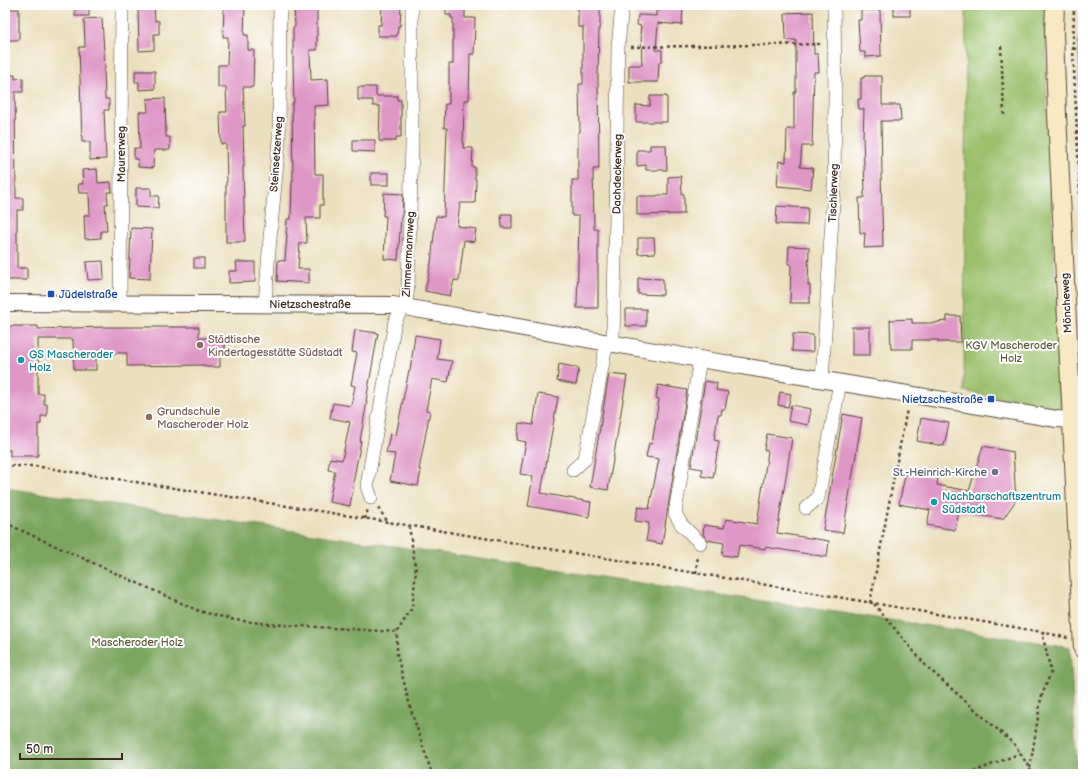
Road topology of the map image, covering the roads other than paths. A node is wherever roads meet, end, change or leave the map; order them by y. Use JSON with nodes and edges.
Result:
{"nodes":[{"id":1,"x":122,"y":5,"type":"edge"},
{"id":2,"x":280,"y":5,"type":"edge"},
{"id":3,"x":412,"y":5,"type":"edge"},
{"id":4,"x":622,"y":5,"type":"edge"},
{"id":5,"x":834,"y":5,"type":"edge"},
{"id":6,"x":1055,"y":5,"type":"edge"},
{"id":7,"x":5,"y":302,"type":"edge"},
{"id":8,"x":120,"y":303,"type":"junction"},
{"id":9,"x":265,"y":304,"type":"junction"},
{"id":10,"x":404,"y":306,"type":"junction"},
{"id":11,"x":611,"y":343,"type":"junction"},
{"id":12,"x":700,"y":359,"type":"junction"},
{"id":13,"x":822,"y":380,"type":"junction"},
{"id":14,"x":840,"y":383,"type":"junction"},
{"id":15,"x":1072,"y":420,"type":"junction"},
{"id":16,"x":573,"y":470,"type":"dead end"},
{"id":17,"x":371,"y":498,"type":"road end"},
{"id":18,"x":806,"y":508,"type":"dead end"},
{"id":19,"x":700,"y":543,"type":"road end"},
{"id":20,"x":1083,"y":642,"type":"edge"},
{"id":21,"x":1083,"y":649,"type":"edge"}],
"edges":[{"from":1,"to":8,"type":"street","name":"Maurerweg"},
{"from":2,"to":9,"type":"street","name":"Steinsetzerweg"},
{"from":3,"to":10,"type":"street","name":"Zimmermannweg"},
{"from":4,"to":11,"type":"street","name":"Dachdeckerweg"},
{"from":5,"to":13,"type":"street","name":"Tischlerweg"},
{"from":6,"to":15,"type":"main road","name":"Möncheweg"},
{"from":7,"to":8,"type":"street","name":"Nietzschestraße"},
{"from":8,"to":9,"type":"street","name":"Nietzschestraße"},
{"from":9,"to":10,"type":"street","name":"Nietzschestraße"},
{"from":10,"to":11,"type":"street","name":"Nietzschestraße"},
{"from":10,"to":17,"type":"street","name":"Zimmermannweg"},
{"from":11,"to":12,"type":"street","name":"Nietzschestraße"},
{"from":11,"to":16,"type":"street"},
{"from":12,"to":13,"type":"street","name":"Nietzschestraße"},
{"from":12,"to":19,"type":"street"},
{"from":13,"to":14,"type":"street","name":"Nietzschestraße"},
{"from":14,"to":15,"type":"street","name":"Nietzschestraße"},
{"from":14,"to":18,"type":"street"},
{"from":15,"to":20,"type":"main road","name":"Möncheweg"},
{"from":20,"to":21,"type":"main road","name":"Möncheweg"}]}
